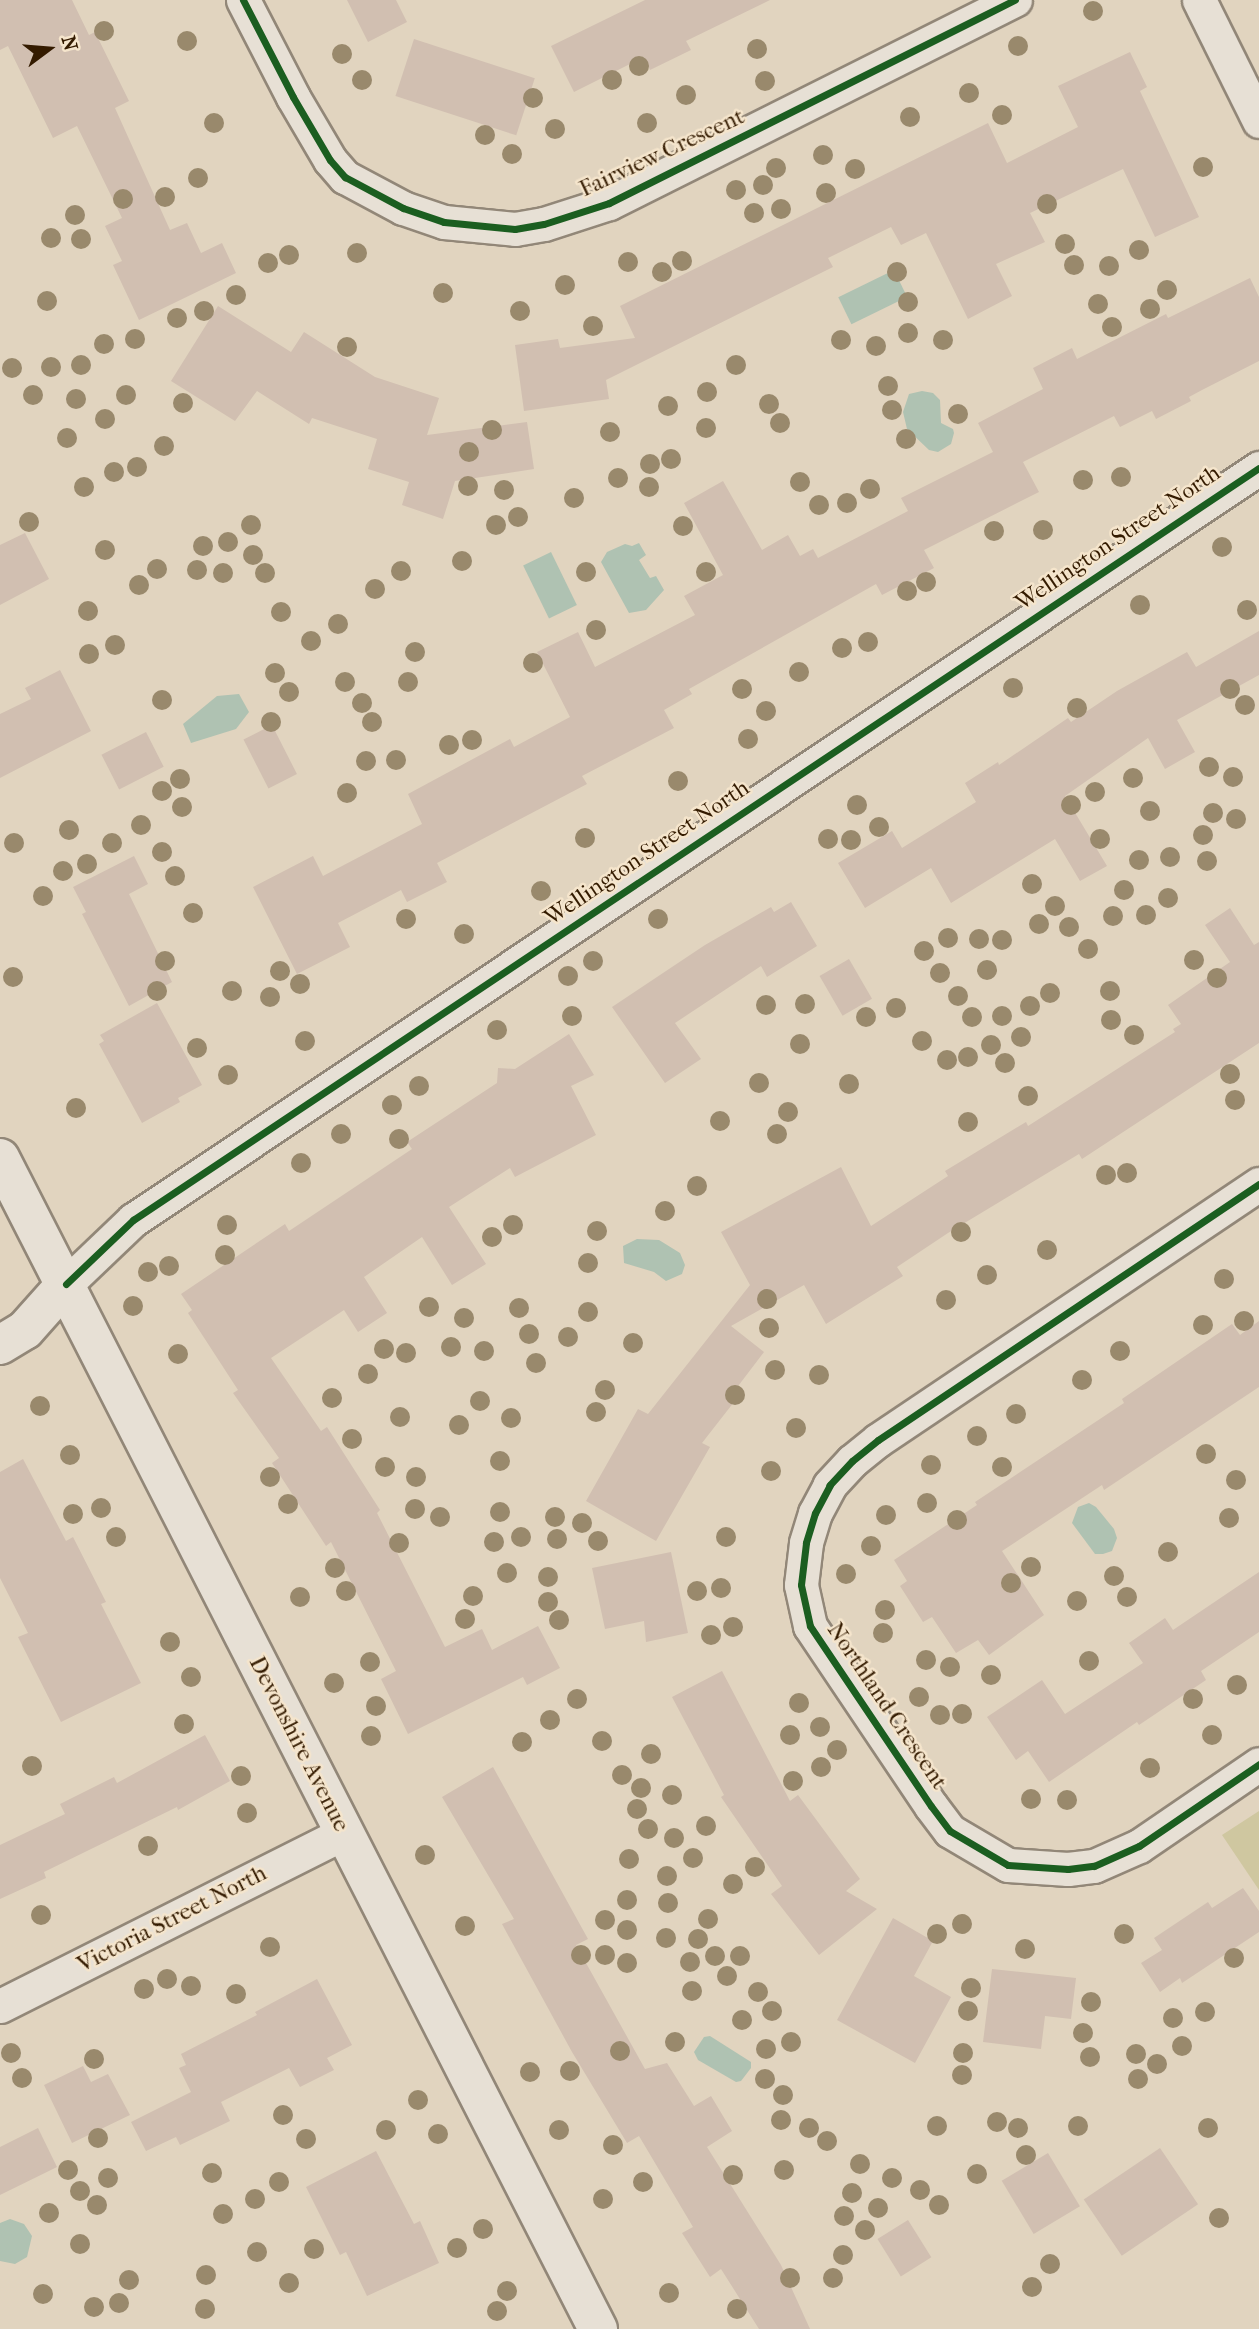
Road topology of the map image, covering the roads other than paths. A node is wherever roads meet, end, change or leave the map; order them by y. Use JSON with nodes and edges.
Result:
{"nodes":[{"id":1,"x":243,"y":0,"type":"edge"},
{"id":2,"x":1015,"y":0,"type":"edge"},
{"id":3,"x":1199,"y":0,"type":"edge"},
{"id":4,"x":1259,"y":121,"type":"edge"},
{"id":5,"x":1259,"y":468,"type":"edge"},
{"id":6,"x":0,"y":1158,"type":"edge"},
{"id":7,"x":1259,"y":1184,"type":"edge"},
{"id":8,"x":66,"y":1284,"type":"junction"},
{"id":9,"x":0,"y":1345,"type":"edge"},
{"id":10,"x":1259,"y":1764,"type":"edge"},
{"id":11,"x":344,"y":1833,"type":"junction"},
{"id":12,"x":0,"y":2006,"type":"edge"},
{"id":13,"x":598,"y":2329,"type":"edge"}],
"edges":[{"from":1,"to":2,"type":"street","name":"Fairview Crescent"},
{"from":3,"to":4,"type":"street"},
{"from":5,"to":8,"type":"street","name":"Wellington Street North"},
{"from":6,"to":8,"type":"main road","name":"Devonshire Avenue"},
{"from":7,"to":10,"type":"street","name":"Northland Crescent"},
{"from":8,"to":9,"type":"main road","name":"Wellington Street North"},
{"from":8,"to":11,"type":"main road","name":"Devonshire Avenue"},
{"from":11,"to":12,"type":"street","name":"Victoria Street North"},
{"from":11,"to":13,"type":"main road","name":"Devonshire Avenue"}]}
